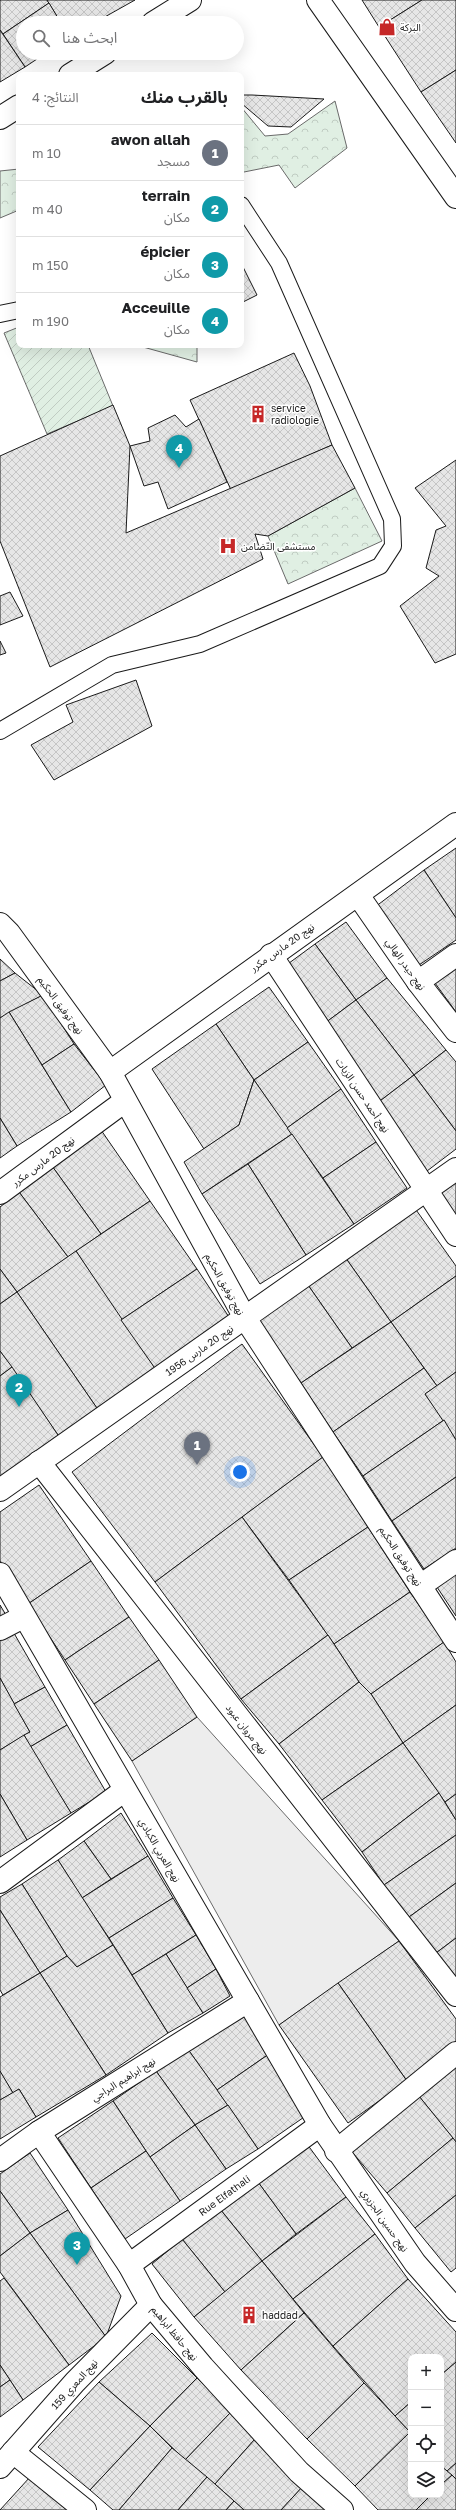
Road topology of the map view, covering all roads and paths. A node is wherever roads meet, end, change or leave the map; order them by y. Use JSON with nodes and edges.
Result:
{"nodes":[{"id":1,"x":190,"y":0,"type":"edge"},
{"id":2,"x":318,"y":0,"type":"edge"},
{"id":3,"x":164,"y":16,"type":"edge"},
{"id":4,"x":94,"y":60,"type":"edge"},
{"id":5,"x":75,"y":72,"type":"edge"},
{"id":6,"x":16,"y":108,"type":"edge"},
{"id":7,"x":0,"y":118,"type":"edge"},
{"id":8,"x":456,"y":197,"type":"edge"},
{"id":9,"x":244,"y":210,"type":"edge"},
{"id":10,"x":16,"y":311,"type":"edge"},
{"id":11,"x":0,"y":314,"type":"edge"},
{"id":12,"x":0,"y":731,"type":"edge"},
{"id":13,"x":456,"y":824,"type":"edge"},
{"id":14,"x":358,"y":895,"type":"junction"},
{"id":15,"x":0,"y":924,"type":"edge"},
{"id":16,"x":271,"y":955,"type":"junction"},
{"id":17,"x":456,"y":956,"type":"edge"},
{"id":18,"x":418,"y":982,"type":"junction"},
{"id":19,"x":456,"y":1031,"type":"edge"},
{"id":20,"x":110,"y":1072,"type":"junction"},
{"id":21,"x":125,"y":1100,"type":"junction"},
{"id":22,"x":456,"y":1169,"type":"edge"},
{"id":23,"x":427,"y":1190,"type":"junction"},
{"id":24,"x":0,"y":1193,"type":"edge"},
{"id":25,"x":456,"y":1235,"type":"edge"},
{"id":26,"x":245,"y":1318,"type":"junction"},
{"id":27,"x":39,"y":1462,"type":"junction"},
{"id":28,"x":0,"y":1490,"type":"edge"},
{"id":29,"x":456,"y":1561,"type":"edge"},
{"id":30,"x":0,"y":1574,"type":"edge"},
{"id":31,"x":420,"y":1586,"type":"junction"},
{"id":32,"x":23,"y":1618,"type":"junction"},
{"id":33,"x":0,"y":1629,"type":"edge"},
{"id":34,"x":456,"y":1641,"type":"edge"},
{"id":35,"x":125,"y":1790,"type":"junction"},
{"id":36,"x":0,"y":1882,"type":"edge"},
{"id":37,"x":456,"y":1995,"type":"edge"},
{"id":38,"x":248,"y":2001,"type":"junction"},
{"id":39,"x":456,"y":2053,"type":"edge"},
{"id":40,"x":320,"y":2125,"type":"junction"},
{"id":41,"x":39,"y":2132,"type":"junction"},
{"id":42,"x":336,"y":2151,"type":"junction"},
{"id":43,"x":0,"y":2160,"type":"edge"},
{"id":44,"x":129,"y":2265,"type":"junction"},
{"id":45,"x":151,"y":2305,"type":"junction"},
{"id":46,"x":456,"y":2310,"type":"edge"},
{"id":47,"x":7,"y":2460,"type":"edge"},
{"id":48,"x":85,"y":2510,"type":"edge"},
{"id":49,"x":342,"y":2510,"type":"edge"}],
"edges":[{"from":1,"to":3,"type":"street"},
{"from":2,"to":8,"type":"street"},
{"from":4,"to":5,"type":"street"},
{"from":6,"to":7,"type":"street"},
{"from":9,"to":12,"type":"lane"},
{"from":10,"to":11,"type":"lane"},
{"from":13,"to":14,"type":"street","name":"نهج 20 مارس مكرر"},
{"from":14,"to":16,"type":"street","name":"نهج 20 مارس مكرر"},
{"from":14,"to":18,"type":"street","name":"نهج حيدر الهالي"},
{"from":15,"to":20,"type":"street","name":"نهج توفيق الحكيم"},
{"from":16,"to":20,"type":"street","name":"نهج 20 مارس مكرر"},
{"from":16,"to":23,"type":"street","name":"نهج أحمد حسن الزيات"},
{"from":17,"to":18,"type":"street"},
{"from":18,"to":19,"type":"street","name":"نهج حيدر الهالي"},
{"from":20,"to":21,"type":"street","name":"نهج توفيق الحكيم"},
{"from":21,"to":24,"type":"street","name":"نهج 20 مارس مكرر"},
{"from":21,"to":26,"type":"street","name":"نهج توفيق الحكيم"},
{"from":22,"to":23,"type":"street","name":"نهج 20 مارس 1956"},
{"from":23,"to":25,"type":"street","name":"نهج أحمد حسن الزيات"},
{"from":23,"to":26,"type":"street","name":"نهج 20 مارس 1956"},
{"from":26,"to":27,"type":"street","name":"نهج 20 مارس 1956"},
{"from":26,"to":31,"type":"street","name":"نهج توفيق الحكيم"},
{"from":27,"to":28,"type":"street","name":"نهج 20 مارس 1956"},
{"from":27,"to":37,"type":"street","name":"نهج مروان عبود"},
{"from":29,"to":31,"type":"street"},
{"from":30,"to":32,"type":"street","name":"نهج العربي الكبادي"},
{"from":31,"to":34,"type":"street","name":"نهج توفيق الحكيم"},
{"from":32,"to":33,"type":"street"},
{"from":32,"to":35,"type":"street","name":"نهج العربي الكبادي"},
{"from":35,"to":36,"type":"street"},
{"from":35,"to":38,"type":"street","name":"نهج العربي الكبادي"},
{"from":38,"to":40,"type":"street","name":"نهج العربي الكبادي"},
{"from":38,"to":41,"type":"street","name":"نهج ابراهيم البراجي"},
{"from":39,"to":42,"type":"street"},
{"from":40,"to":42,"type":"street","name":"نهج حسين الجزيري"},
{"from":40,"to":44,"type":"street","name":"Rue Elfathali"},
{"from":41,"to":43,"type":"street","name":"نهج ابراهيم البراجي"},
{"from":41,"to":44,"type":"street","name":"نهج حافظ ابراهيم"},
{"from":42,"to":46,"type":"street","name":"نهج حسين الجزيري"},
{"from":44,"to":45,"type":"street","name":"نهج حافظ ابراهيم"},
{"from":45,"to":47,"type":"street","name":"نهج المعري 159"},
{"from":45,"to":49,"type":"street","name":"نهج حافظ ابراهيم"},
{"from":47,"to":48,"type":"street"}]}
